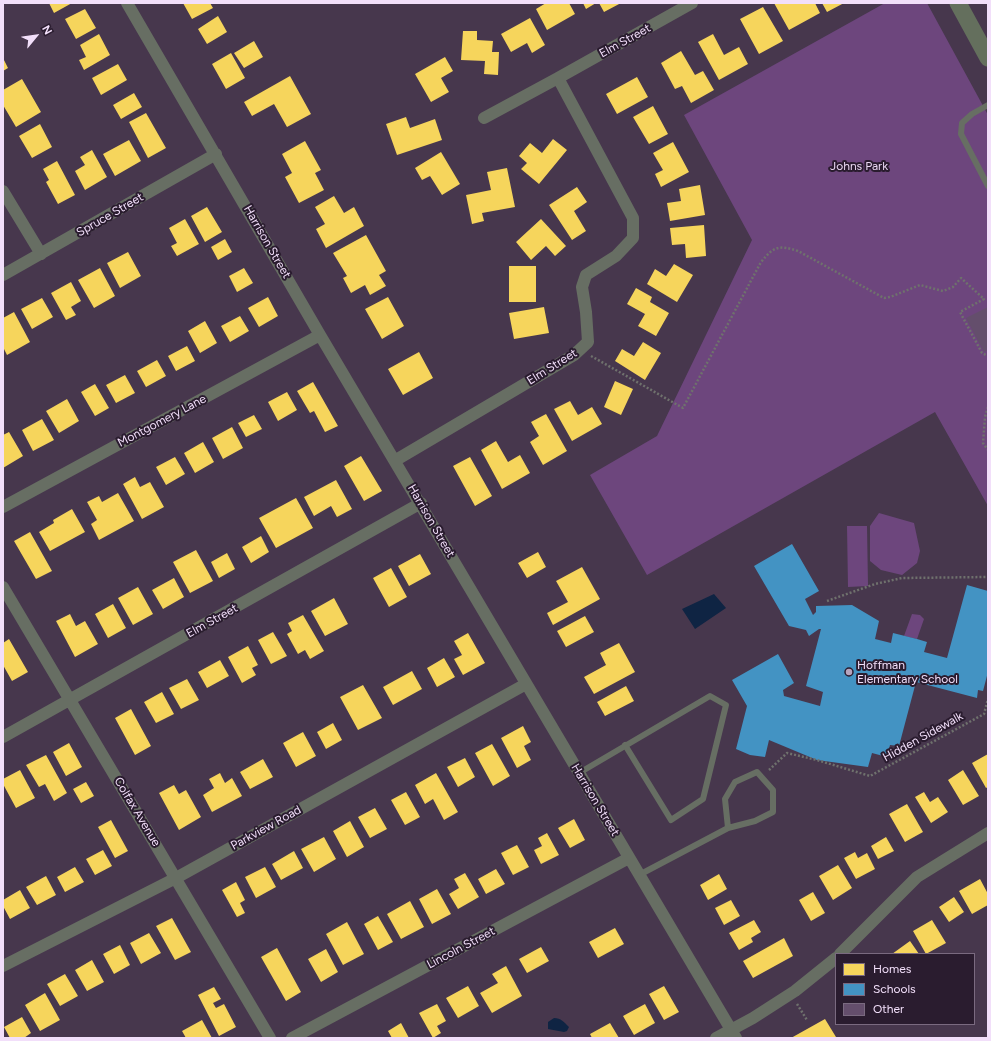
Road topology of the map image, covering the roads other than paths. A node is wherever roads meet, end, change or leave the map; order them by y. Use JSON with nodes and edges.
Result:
{"nodes":[{"id":1,"x":127,"y":3,"type":"edge"},
{"id":2,"x":692,"y":3,"type":"edge"},
{"id":3,"x":958,"y":3,"type":"edge"},
{"id":4,"x":988,"y":58,"type":"edge"},
{"id":5,"x":558,"y":78,"type":"junction"},
{"id":6,"x":988,"y":105,"type":"edge"},
{"id":7,"x":484,"y":118,"type":"dead end"},
{"id":8,"x":216,"y":154,"type":"junction"},
{"id":9,"x":988,"y":186,"type":"edge"},
{"id":10,"x":3,"y":191,"type":"edge"},
{"id":11,"x":41,"y":254,"type":"junction"},
{"id":12,"x":3,"y":275,"type":"edge"},
{"id":13,"x":320,"y":335,"type":"junction"},
{"id":14,"x":396,"y":460,"type":"junction"},
{"id":15,"x":421,"y":504,"type":"junction"},
{"id":16,"x":3,"y":507,"type":"edge"},
{"id":17,"x":3,"y":587,"type":"edge"},
{"id":18,"x":526,"y":684,"type":"junction"},
{"id":19,"x":70,"y":700,"type":"junction"},
{"id":20,"x":3,"y":737,"type":"edge"},
{"id":21,"x":625,"y":745,"type":"junction"},
{"id":22,"x":579,"y":773,"type":"junction"},
{"id":23,"x":728,"y":828,"type":"junction"},
{"id":24,"x":988,"y":833,"type":"edge"},
{"id":25,"x":629,"y":858,"type":"junction"},
{"id":26,"x":639,"y":875,"type":"junction"},
{"id":27,"x":176,"y":878,"type":"junction"},
{"id":28,"x":841,"y":953,"type":"edge"},
{"id":29,"x":835,"y":959,"type":"edge"},
{"id":30,"x":3,"y":966,"type":"edge"},
{"id":31,"x":734,"y":1034,"type":"edge"},
{"id":32,"x":270,"y":1038,"type":"edge"},
{"id":33,"x":292,"y":1038,"type":"edge"},
{"id":34,"x":716,"y":1038,"type":"edge"}],
"edges":[{"from":1,"to":8,"type":"street","name":"Harrison Street"},
{"from":2,"to":5,"type":"street","name":"Elm Street"},
{"from":3,"to":4,"type":"main road"},
{"from":5,"to":7,"type":"street","name":"Elm Street"},
{"from":5,"to":14,"type":"street","name":"Elm Street"},
{"from":6,"to":9,"type":"lane"},
{"from":8,"to":11,"type":"street","name":"Spruce Street"},
{"from":8,"to":13,"type":"street","name":"Harrison Street"},
{"from":10,"to":11,"type":"street"},
{"from":11,"to":12,"type":"street","name":"Spruce Street"},
{"from":13,"to":14,"type":"street","name":"Harrison Street"},
{"from":13,"to":16,"type":"street","name":"Montgomery Lane"},
{"from":14,"to":15,"type":"street","name":"Harrison Street"},
{"from":15,"to":18,"type":"street","name":"Harrison Street"},
{"from":15,"to":19,"type":"street","name":"Elm Street"},
{"from":17,"to":19,"type":"street","name":"Colfax Avenue"},
{"from":18,"to":22,"type":"street","name":"Harrison Street"},
{"from":18,"to":27,"type":"street","name":"Parkview Road"},
{"from":19,"to":20,"type":"street","name":"Elm Street"},
{"from":19,"to":27,"type":"street","name":"Colfax Avenue"},
{"from":21,"to":21,"type":"lane"},
{"from":21,"to":22,"type":"lane"},
{"from":22,"to":25,"type":"street","name":"Harrison Street"},
{"from":23,"to":23,"type":"lane"},
{"from":23,"to":26,"type":"lane"},
{"from":24,"to":28,"type":"street"},
{"from":25,"to":26,"type":"street","name":"Harrison Street"},
{"from":25,"to":33,"type":"street","name":"Lincoln Street"},
{"from":26,"to":31,"type":"street","name":"Harrison Street"},
{"from":27,"to":30,"type":"street","name":"Parkview Road"},
{"from":27,"to":32,"type":"street","name":"Colfax Avenue"},
{"from":29,"to":31,"type":"street"},
{"from":31,"to":34,"type":"street"}]}
